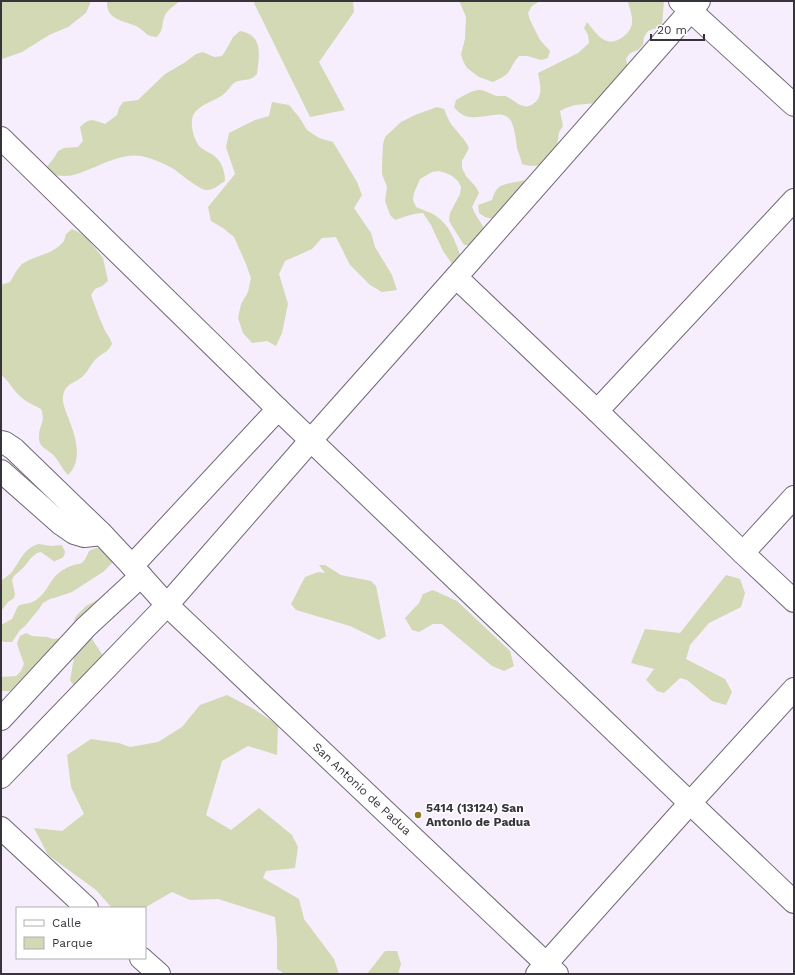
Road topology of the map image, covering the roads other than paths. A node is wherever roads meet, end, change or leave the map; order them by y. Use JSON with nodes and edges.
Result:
{"nodes":[{"id":1,"x":690,"y":4,"type":"edge"},
{"id":2,"x":794,"y":105,"type":"edge"},
{"id":3,"x":1,"y":138,"type":"edge"},
{"id":4,"x":794,"y":200,"type":"edge"},
{"id":5,"x":456,"y":277,"type":"junction"},
{"id":6,"x":278,"y":409,"type":"junction"},
{"id":7,"x":597,"y":411,"type":"junction"},
{"id":8,"x":311,"y":440,"type":"junction"},
{"id":9,"x":1,"y":442,"type":"edge"},
{"id":10,"x":1,"y":471,"type":"edge"},
{"id":11,"x":794,"y":497,"type":"edge"},
{"id":12,"x":102,"y":534,"type":"junction"},
{"id":13,"x":743,"y":553,"type":"junction"},
{"id":14,"x":137,"y":571,"type":"junction"},
{"id":15,"x":794,"y":601,"type":"edge"},
{"id":16,"x":167,"y":605,"type":"junction"},
{"id":17,"x":794,"y":689,"type":"edge"},
{"id":18,"x":1,"y":719,"type":"edge"},
{"id":19,"x":1,"y":777,"type":"edge"},
{"id":20,"x":690,"y":803,"type":"junction"},
{"id":21,"x":1,"y":828,"type":"edge"},
{"id":22,"x":794,"y":902,"type":"edge"},
{"id":23,"x":86,"y":907,"type":"edge"},
{"id":24,"x":142,"y":959,"type":"edge"},
{"id":25,"x":547,"y":971,"type":"edge"},
{"id":26,"x":159,"y":974,"type":"edge"}],
"edges":[{"from":1,"to":2,"type":"street"},
{"from":1,"to":5,"type":"street"},
{"from":3,"to":6,"type":"street"},
{"from":4,"to":7,"type":"street"},
{"from":5,"to":7,"type":"street"},
{"from":5,"to":8,"type":"street"},
{"from":6,"to":8,"type":"street"},
{"from":6,"to":14,"type":"street"},
{"from":7,"to":13,"type":"street"},
{"from":8,"to":16,"type":"street"},
{"from":8,"to":20,"type":"street"},
{"from":9,"to":12,"type":"street","name":"San Antonio de Padua"},
{"from":10,"to":12,"type":"street"},
{"from":11,"to":13,"type":"street"},
{"from":12,"to":14,"type":"street","name":"San Antonio de Padua"},
{"from":13,"to":15,"type":"street"},
{"from":14,"to":16,"type":"street","name":"San Antonio de Padua"},
{"from":14,"to":18,"type":"street"},
{"from":16,"to":19,"type":"street"},
{"from":16,"to":25,"type":"street","name":"San Antonio de Padua"},
{"from":17,"to":20,"type":"street"},
{"from":20,"to":22,"type":"street"},
{"from":20,"to":25,"type":"street"},
{"from":21,"to":23,"type":"street"},
{"from":24,"to":26,"type":"street"}]}
